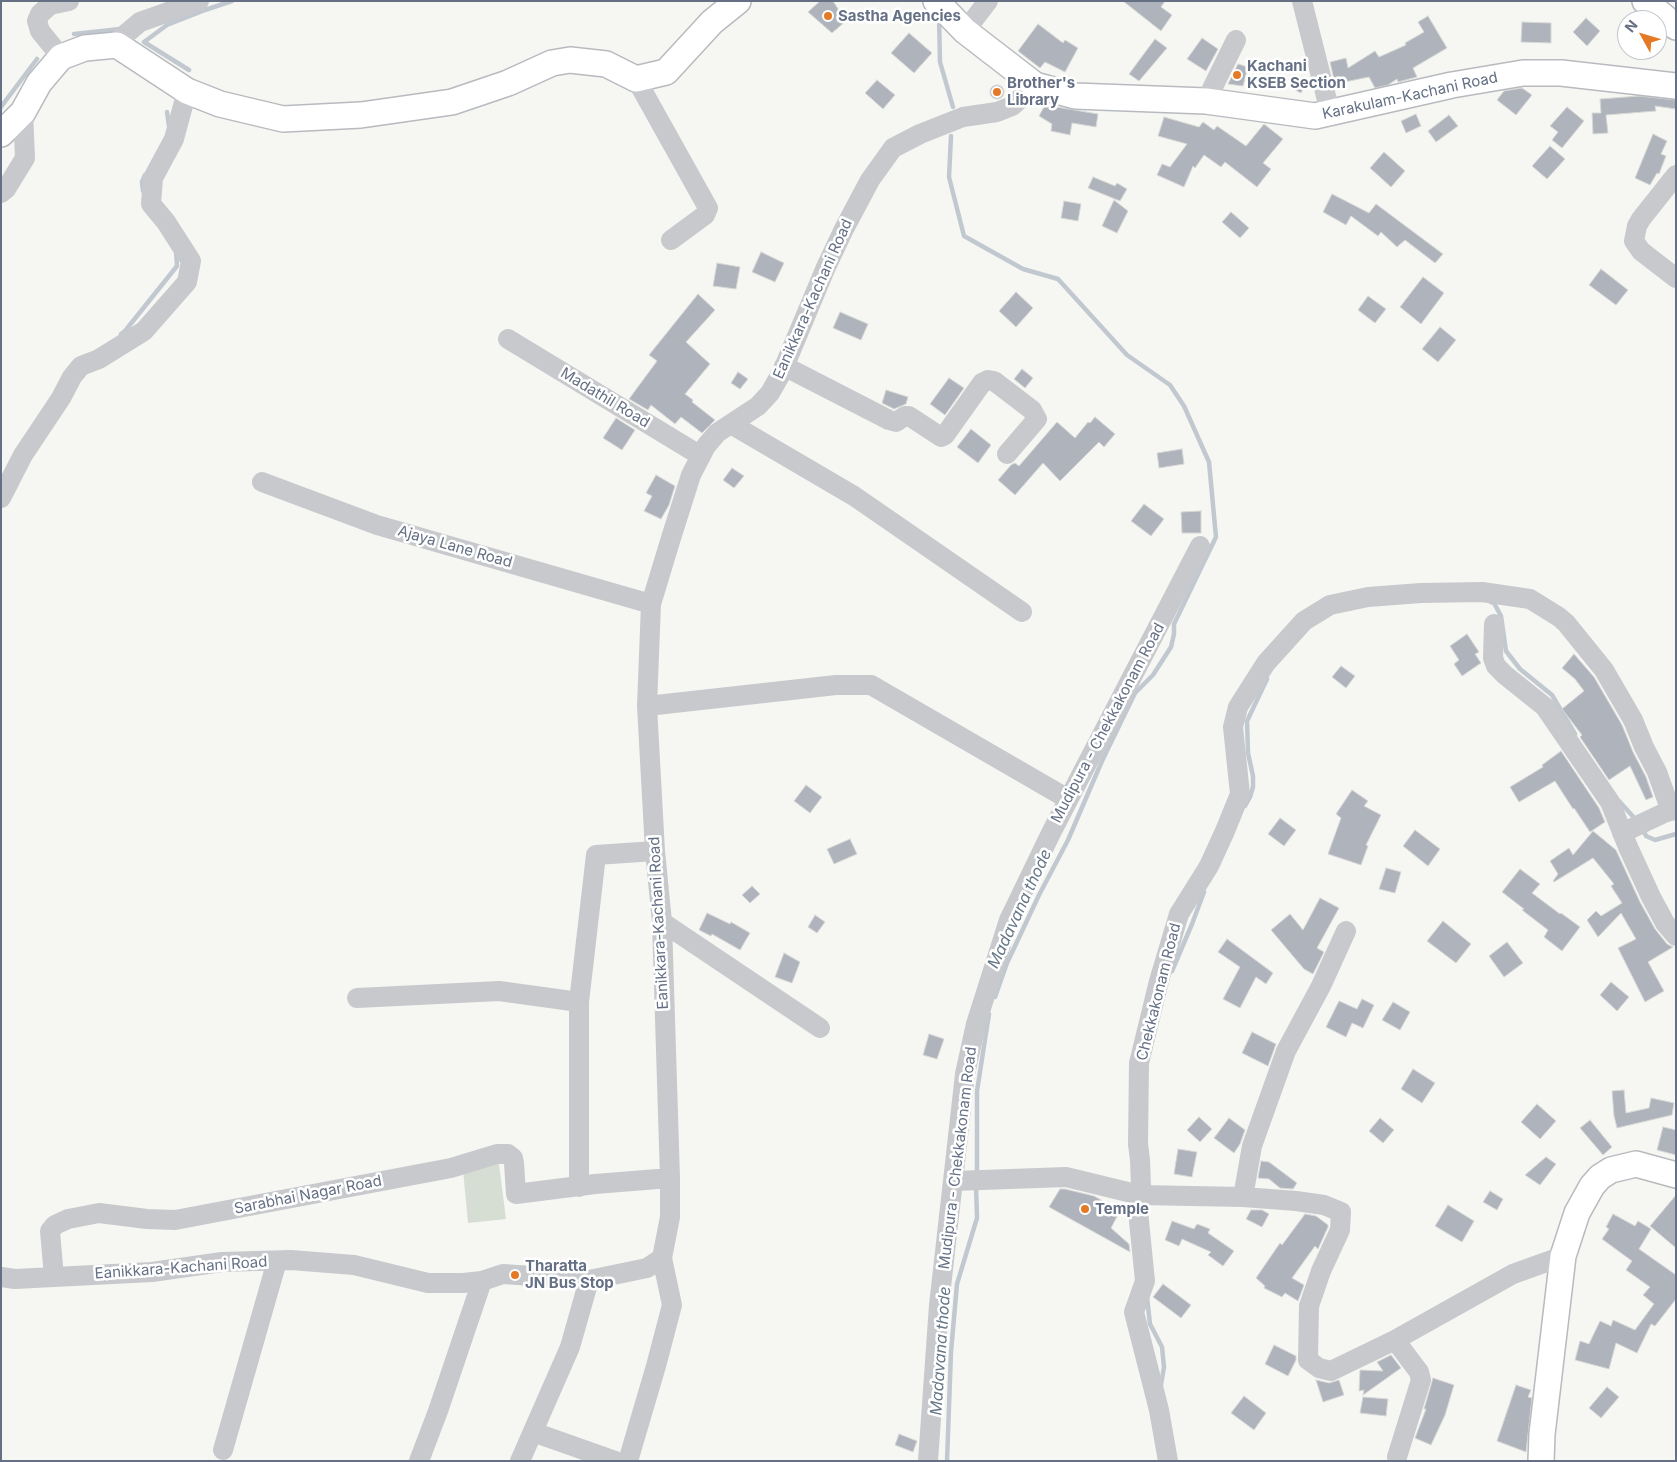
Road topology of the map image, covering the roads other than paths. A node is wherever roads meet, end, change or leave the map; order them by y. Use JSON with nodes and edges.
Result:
{"nodes":[{"id":1,"x":68,"y":1,"type":"edge"},
{"id":2,"x":199,"y":1,"type":"edge"},
{"id":3,"x":738,"y":1,"type":"edge"},
{"id":4,"x":936,"y":1,"type":"edge"},
{"id":5,"x":988,"y":1,"type":"edge"},
{"id":6,"x":1302,"y":1,"type":"edge"},
{"id":7,"x":1645,"y":1,"type":"edge"},
{"id":8,"x":1676,"y":27,"type":"edge"},
{"id":9,"x":966,"y":31,"type":"junction"},
{"id":10,"x":1236,"y":40,"type":"dead end"},
{"id":11,"x":116,"y":45,"type":"junction"},
{"id":12,"x":61,"y":57,"type":"junction"},
{"id":13,"x":636,"y":79,"type":"junction"},
{"id":14,"x":1035,"y":85,"type":"junction"},
{"id":15,"x":1676,"y":86,"type":"edge"},
{"id":16,"x":187,"y":91,"type":"junction"},
{"id":17,"x":1206,"y":101,"type":"junction"},
{"id":18,"x":23,"y":112,"type":"junction"},
{"id":19,"x":1330,"y":112,"type":"junction"},
{"id":20,"x":1,"y":134,"type":"edge"},
{"id":21,"x":1676,"y":175,"type":"edge"},
{"id":22,"x":1,"y":193,"type":"edge"},
{"id":23,"x":671,"y":240,"type":"dead end"},
{"id":24,"x":1676,"y":278,"type":"edge"},
{"id":25,"x":508,"y":339,"type":"dead end"},
{"id":26,"x":784,"y":366,"type":"junction"},
{"id":27,"x":731,"y":424,"type":"junction"},
{"id":28,"x":1007,"y":454,"type":"dead end"},
{"id":29,"x":701,"y":456,"type":"junction"},
{"id":30,"x":262,"y":482,"type":"dead end"},
{"id":31,"x":1,"y":498,"type":"edge"},
{"id":32,"x":1200,"y":546,"type":"dead end"},
{"id":33,"x":650,"y":604,"type":"junction"},
{"id":34,"x":1022,"y":612,"type":"dead end"},
{"id":35,"x":1494,"y":624,"type":"dead end"},
{"id":36,"x":647,"y":706,"type":"junction"},
{"id":37,"x":1068,"y":799,"type":"junction"},
{"id":38,"x":1674,"y":811,"type":"edge"},
{"id":39,"x":1622,"y":833,"type":"junction"},
{"id":40,"x":655,"y":851,"type":"junction"},
{"id":41,"x":662,"y":922,"type":"junction"},
{"id":42,"x":1346,"y":930,"type":"dead end"},
{"id":43,"x":1676,"y":936,"type":"edge"},
{"id":44,"x":358,"y":998,"type":"dead end"},
{"id":45,"x":579,"y":1002,"type":"junction"},
{"id":46,"x":820,"y":1028,"type":"dead end"},
{"id":47,"x":1676,"y":1175,"type":"edge"},
{"id":48,"x":670,"y":1178,"type":"junction"},
{"id":49,"x":954,"y":1181,"type":"junction"},
{"id":50,"x":580,"y":1187,"type":"junction"},
{"id":51,"x":1140,"y":1195,"type":"junction"},
{"id":52,"x":1243,"y":1197,"type":"junction"},
{"id":53,"x":1563,"y":1256,"type":"junction"},
{"id":54,"x":662,"y":1258,"type":"junction"},
{"id":55,"x":278,"y":1261,"type":"junction"},
{"id":56,"x":1,"y":1277,"type":"edge"},
{"id":57,"x":54,"y":1277,"type":"junction"},
{"id":58,"x":589,"y":1280,"type":"junction"},
{"id":59,"x":482,"y":1281,"type":"junction"},
{"id":60,"x":1395,"y":1340,"type":"junction"},
{"id":61,"x":533,"y":1432,"type":"junction"},
{"id":62,"x":223,"y":1450,"type":"dead end"},
{"id":63,"x":1397,"y":1457,"type":"dead end"},
{"id":64,"x":419,"y":1461,"type":"edge"},
{"id":65,"x":520,"y":1461,"type":"edge"},
{"id":66,"x":615,"y":1461,"type":"edge"},
{"id":67,"x":628,"y":1461,"type":"edge"},
{"id":68,"x":928,"y":1461,"type":"edge"},
{"id":69,"x":1168,"y":1461,"type":"edge"},
{"id":70,"x":1541,"y":1461,"type":"edge"}],
"edges":[{"from":1,"to":12,"type":"street"},
{"from":2,"to":11,"type":"street"},
{"from":3,"to":13,"type":"main road"},
{"from":4,"to":9,"type":"main road","name":"Karakulam-Kachani Road"},
{"from":5,"to":9,"type":"street"},
{"from":6,"to":19,"type":"street"},
{"from":7,"to":8,"type":"main road"},
{"from":9,"to":14,"type":"main road","name":"Karakulam-Kachani Road"},
{"from":10,"to":17,"type":"street"},
{"from":11,"to":12,"type":"main road"},
{"from":11,"to":16,"type":"main road"},
{"from":12,"to":18,"type":"main road"},
{"from":13,"to":16,"type":"main road"},
{"from":13,"to":23,"type":"street"},
{"from":14,"to":17,"type":"main road","name":"Karakulam-Kachani Road"},
{"from":14,"to":26,"type":"street","name":"Eanikkara-Kachani Road"},
{"from":15,"to":19,"type":"main road","name":"Karakulam-Kachani Road"},
{"from":16,"to":31,"type":"street"},
{"from":17,"to":19,"type":"main road","name":"Karakulam-Kachani Road"},
{"from":18,"to":20,"type":"main road"},
{"from":18,"to":22,"type":"street"},
{"from":21,"to":24,"type":"street"},
{"from":25,"to":29,"type":"street","name":"Madathil Road"},
{"from":26,"to":27,"type":"street","name":"Eanikkara-Kachani Road"},
{"from":26,"to":28,"type":"street"},
{"from":27,"to":29,"type":"street","name":"Eanikkara-Kachani Road"},
{"from":27,"to":34,"type":"street"},
{"from":29,"to":33,"type":"street","name":"Eanikkara-Kachani Road"},
{"from":30,"to":33,"type":"street","name":"Ajaya Lane Road"},
{"from":32,"to":37,"type":"street","name":"Mudipura - Chekkakonam Road"},
{"from":33,"to":36,"type":"street","name":"Eanikkara-Kachani Road"},
{"from":35,"to":39,"type":"street"},
{"from":36,"to":37,"type":"street"},
{"from":36,"to":40,"type":"street","name":"Eanikkara-Kachani Road"},
{"from":37,"to":49,"type":"street","name":"Mudipura - Chekkakonam Road"},
{"from":38,"to":39,"type":"street"},
{"from":38,"to":51,"type":"street","name":"Chekkakonam Road"},
{"from":39,"to":43,"type":"street"},
{"from":40,"to":41,"type":"street","name":"Eanikkara-Kachani Road"},
{"from":40,"to":45,"type":"street"},
{"from":41,"to":46,"type":"street"},
{"from":41,"to":48,"type":"street","name":"Eanikkara-Kachani Road"},
{"from":42,"to":52,"type":"street"},
{"from":44,"to":45,"type":"street"},
{"from":45,"to":50,"type":"street"},
{"from":47,"to":53,"type":"main road"},
{"from":48,"to":50,"type":"street","name":"Sarabhai Nagar Road"},
{"from":48,"to":54,"type":"street","name":"Eanikkara-Kachani Road"},
{"from":49,"to":51,"type":"street"},
{"from":49,"to":68,"type":"street","name":"Mudipura - Chekkakonam Road"},
{"from":50,"to":57,"type":"street","name":"Sarabhai Nagar Road"},
{"from":51,"to":52,"type":"street"},
{"from":51,"to":69,"type":"street","name":"Chekkakonam Road"},
{"from":52,"to":60,"type":"street"},
{"from":53,"to":60,"type":"street"},
{"from":53,"to":70,"type":"main road"},
{"from":54,"to":58,"type":"street","name":"Eanikkara-Kachani Road"},
{"from":54,"to":67,"type":"street"},
{"from":55,"to":57,"type":"street","name":"Eanikkara-Kachani Road"},
{"from":55,"to":59,"type":"street","name":"Eanikkara-Kachani Road"},
{"from":55,"to":62,"type":"street"},
{"from":56,"to":57,"type":"street","name":"Eanikkara-Kachani Road"},
{"from":58,"to":59,"type":"street","name":"Eanikkara-Kachani Road"},
{"from":58,"to":61,"type":"street"},
{"from":59,"to":64,"type":"street"},
{"from":60,"to":63,"type":"street"},
{"from":61,"to":65,"type":"street"},
{"from":61,"to":66,"type":"street"}]}
